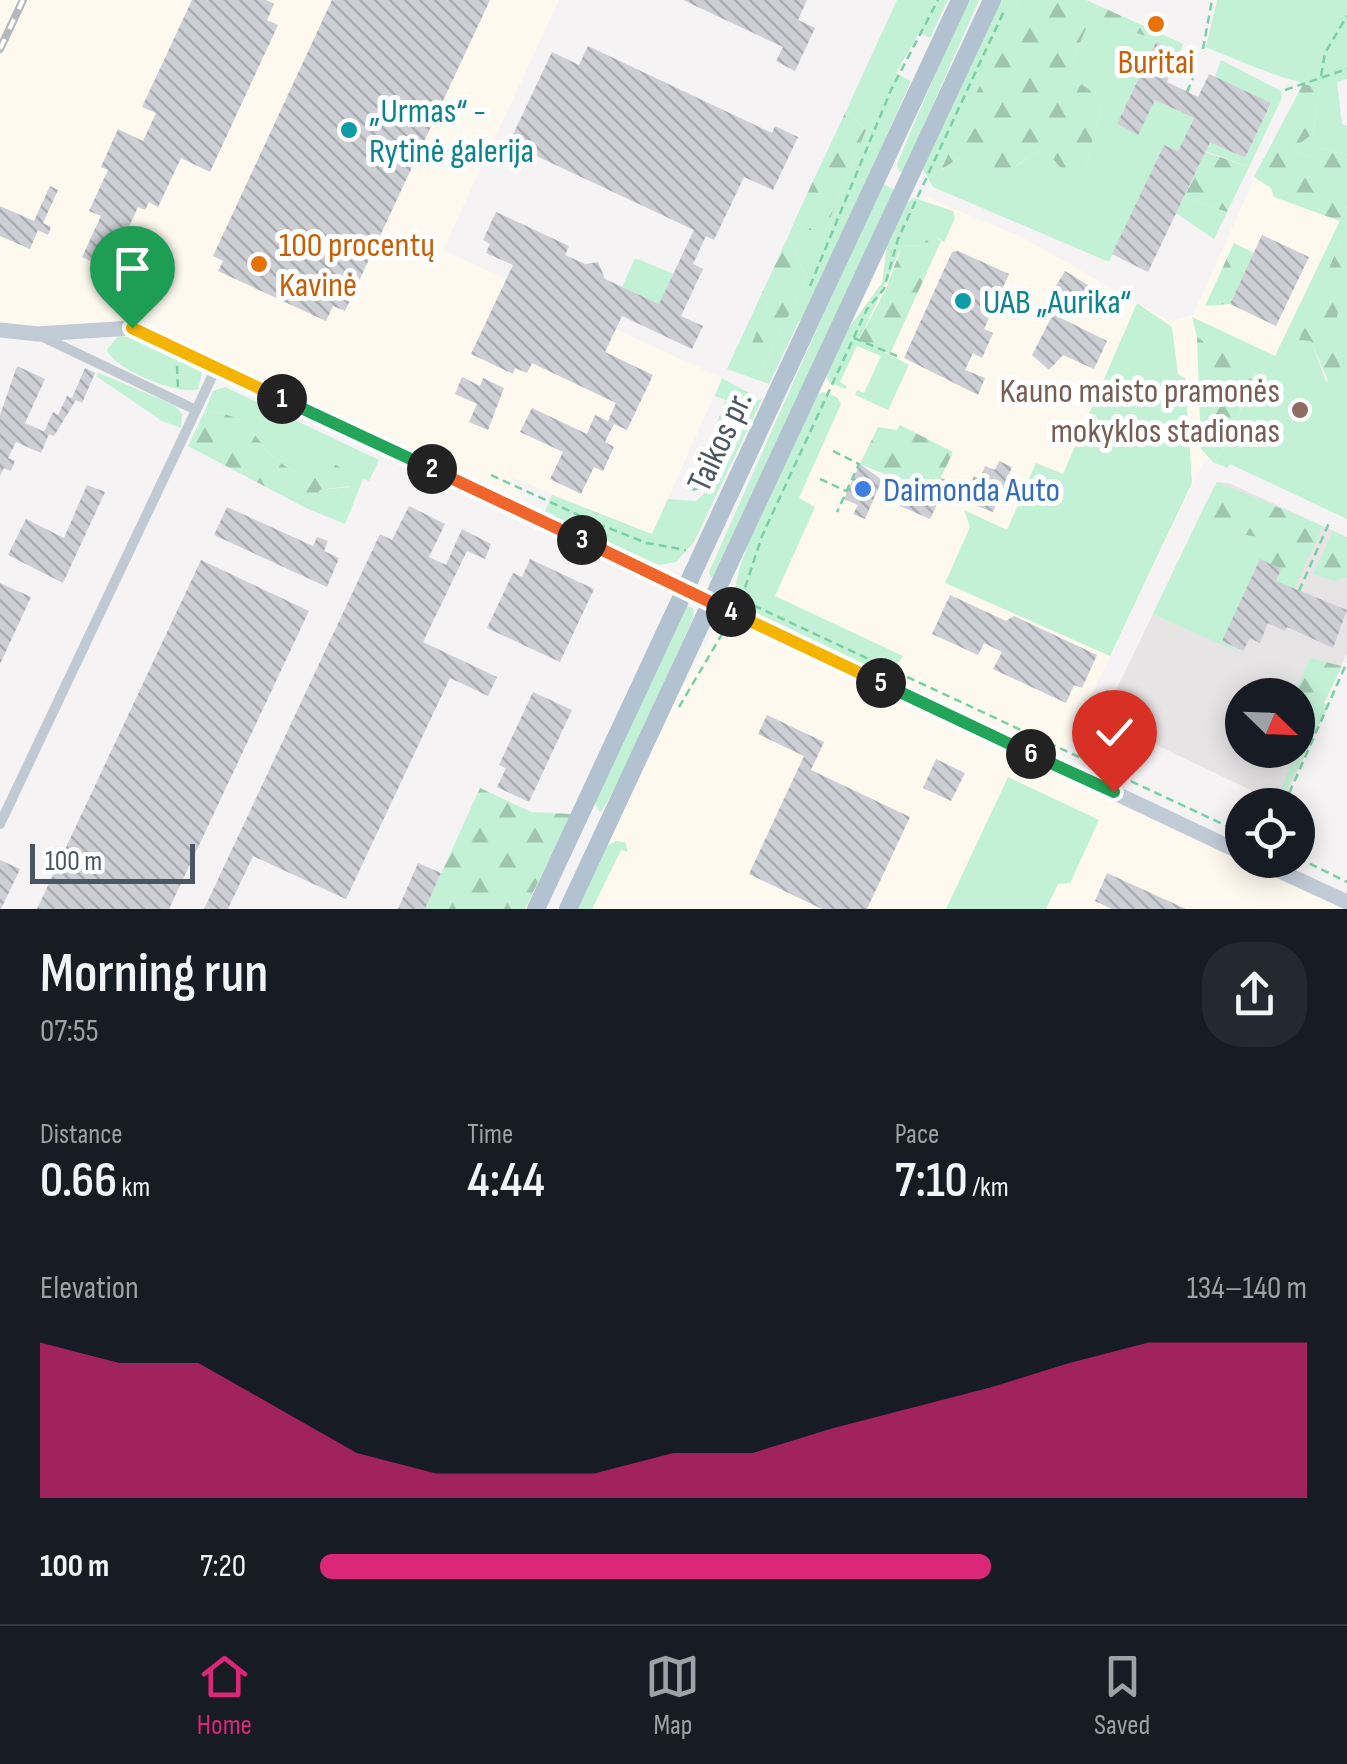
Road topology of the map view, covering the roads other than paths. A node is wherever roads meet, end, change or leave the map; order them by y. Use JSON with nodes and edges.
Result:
{"nodes":[{"id":1,"x":960,"y":0,"type":"edge"},
{"id":2,"x":992,"y":0,"type":"edge"},
{"id":3,"x":887,"y":158,"type":"junction"},
{"id":4,"x":907,"y":182,"type":"junction"},
{"id":5,"x":0,"y":330,"type":"edge"},
{"id":6,"x":38,"y":334,"type":"junction"},
{"id":7,"x":216,"y":368,"type":"junction"},
{"id":8,"x":196,"y":410,"type":"junction"},
{"id":9,"x":686,"y":589,"type":"junction"},
{"id":10,"x":713,"y":603,"type":"junction"},
{"id":11,"x":580,"y":815,"type":"junction"},
{"id":12,"x":0,"y":824,"type":"edge"},
{"id":13,"x":604,"y":831,"type":"junction"},
{"id":14,"x":1225,"y":846,"type":"edge"},
{"id":15,"x":1295,"y":878,"type":"edge"},
{"id":16,"x":1347,"y":902,"type":"edge"},
{"id":17,"x":536,"y":909,"type":"edge"},
{"id":18,"x":568,"y":909,"type":"edge"}],
"edges":[{"from":1,"to":3,"type":"main road","name":"Taikos pr."},
{"from":2,"to":4,"type":"main road","name":"Taikos pr."},
{"from":3,"to":4,"type":"main road"},
{"from":3,"to":9,"type":"main road","name":"Taikos pr."},
{"from":4,"to":10,"type":"main road","name":"Taikos pr."},
{"from":5,"to":6,"type":"street"},
{"from":6,"to":7,"type":"street"},
{"from":6,"to":8,"type":"street"},
{"from":7,"to":8,"type":"street"},
{"from":7,"to":9,"type":"street"},
{"from":8,"to":12,"type":"street"},
{"from":9,"to":10,"type":"main road"},
{"from":9,"to":11,"type":"main road","name":"Taikos pr."},
{"from":10,"to":13,"type":"main road","name":"Taikos pr."},
{"from":10,"to":14,"type":"street"},
{"from":11,"to":13,"type":"main road"},
{"from":11,"to":17,"type":"main road","name":"Taikos pr."},
{"from":13,"to":18,"type":"main road","name":"Taikos pr."},
{"from":15,"to":16,"type":"street"}]}
